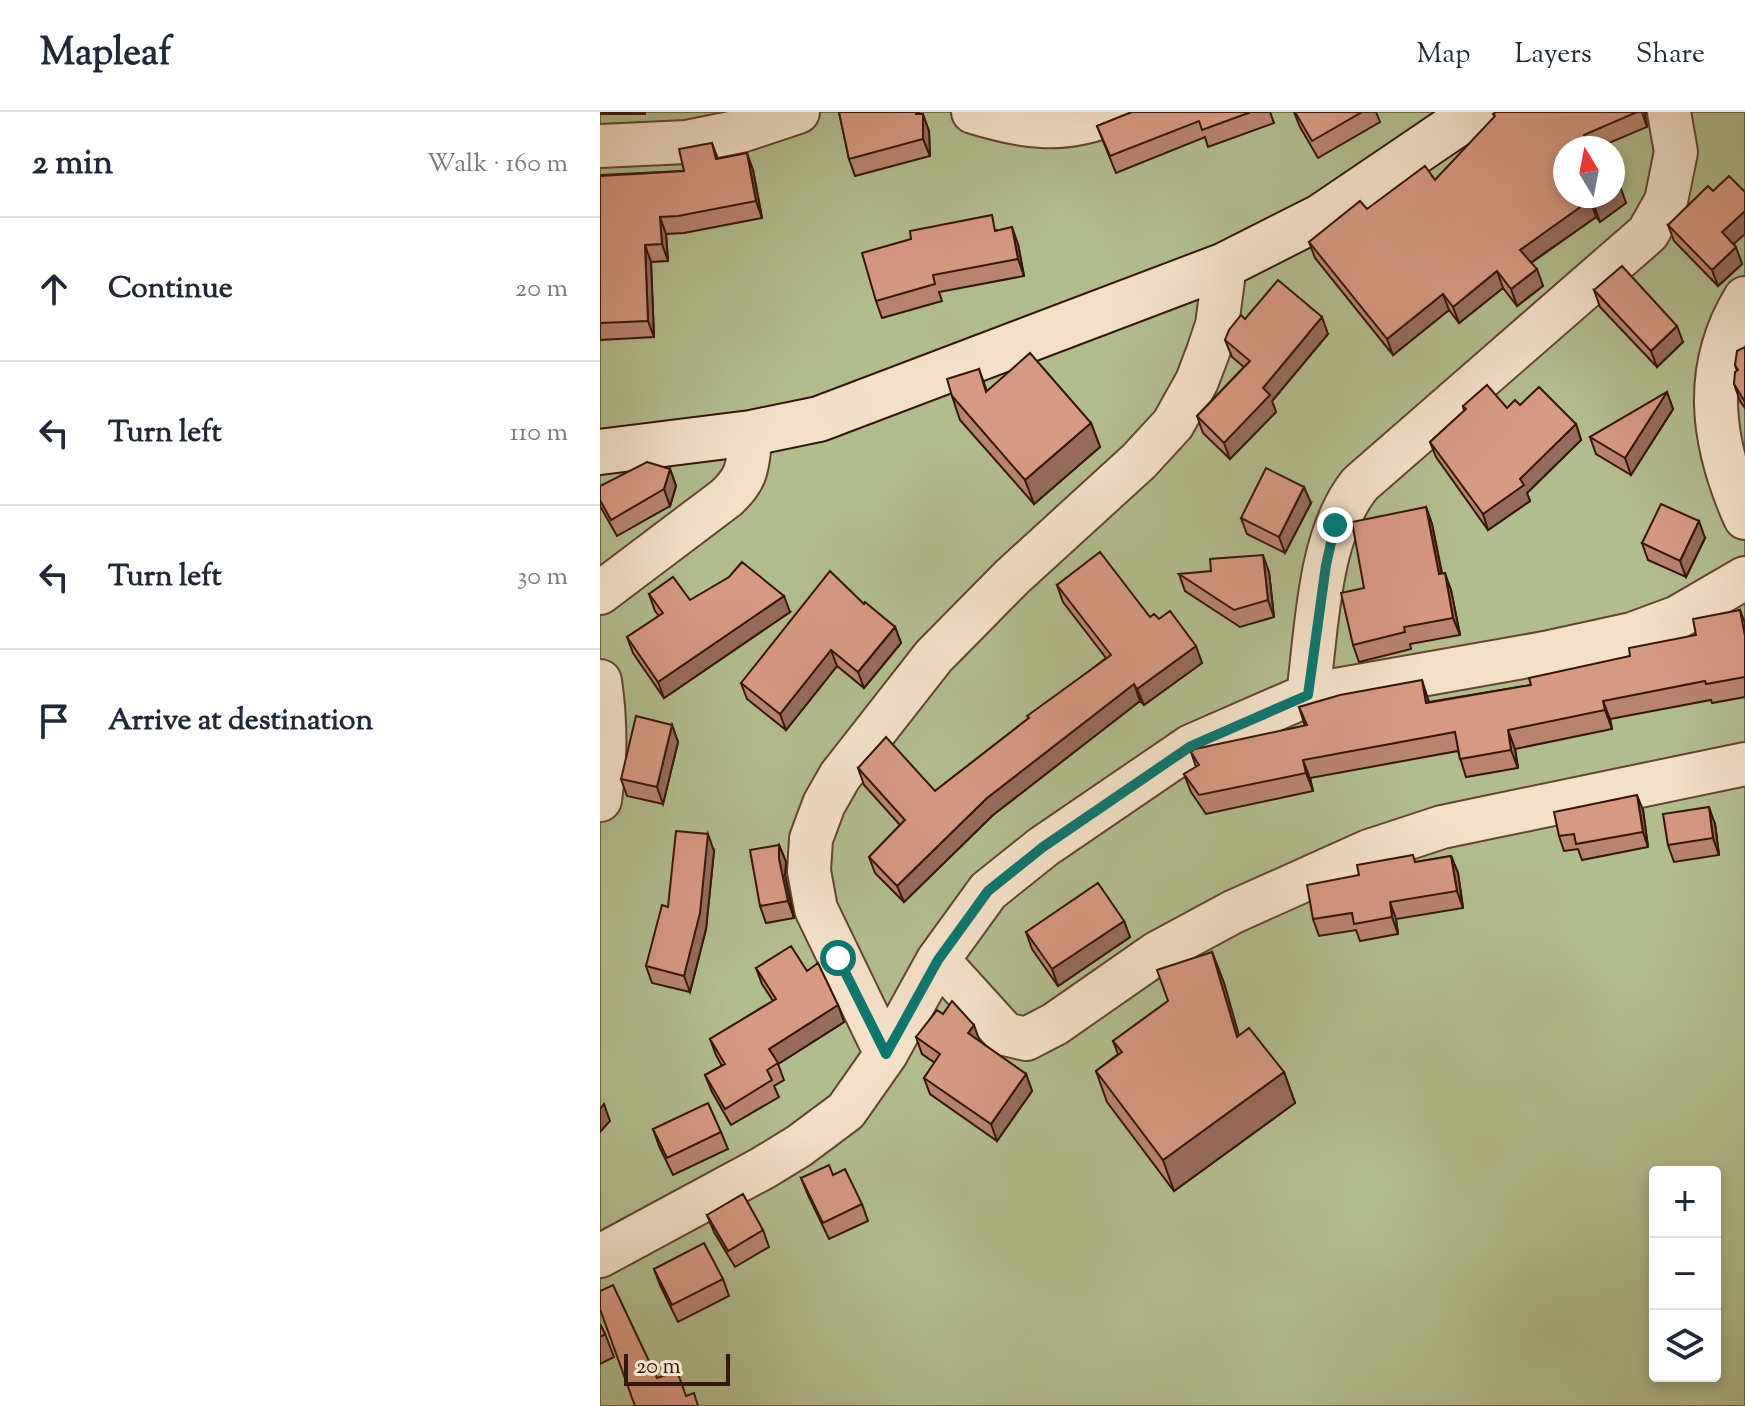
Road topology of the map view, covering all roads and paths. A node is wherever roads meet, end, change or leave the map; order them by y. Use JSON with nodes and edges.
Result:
{"nodes":[{"id":1,"x":798,"y":112,"type":"edge"},
{"id":2,"x":973,"y":112,"type":"edge"},
{"id":3,"x":1116,"y":112,"type":"edge"},
{"id":4,"x":1475,"y":112,"type":"edge"},
{"id":5,"x":1669,"y":112,"type":"edge"},
{"id":6,"x":685,"y":127,"type":"edge"},
{"id":7,"x":600,"y":146,"type":"edge"},
{"id":8,"x":1225,"y":265,"type":"junction"},
{"id":9,"x":1745,"y":298,"type":"edge"},
{"id":10,"x":751,"y":433,"type":"junction"},
{"id":11,"x":600,"y":452,"type":"edge"},
{"id":12,"x":1745,"y":518,"type":"edge"},
{"id":13,"x":1745,"y":578,"type":"edge"},
{"id":14,"x":600,"y":593,"type":"edge"},
{"id":15,"x":600,"y":681,"type":"edge"},
{"id":16,"x":1308,"y":695,"type":"junction"},
{"id":17,"x":1745,"y":764,"type":"edge"},
{"id":18,"x":600,"y":800,"type":"edge"},
{"id":19,"x":938,"y":960,"type":"junction"},
{"id":20,"x":886,"y":1054,"type":"junction"},
{"id":21,"x":600,"y":1256,"type":"edge"}],
"edges":[{"from":1,"to":6,"type":"street"},
{"from":2,"to":3,"type":"street"},
{"from":4,"to":8,"type":"street"},
{"from":5,"to":16,"type":"street"},
{"from":6,"to":7,"type":"street"},
{"from":8,"to":10,"type":"street"},
{"from":8,"to":20,"type":"street"},
{"from":9,"to":12,"type":"street"},
{"from":10,"to":11,"type":"street"},
{"from":10,"to":14,"type":"street"},
{"from":13,"to":16,"type":"street"},
{"from":15,"to":18,"type":"street"},
{"from":16,"to":19,"type":"street"},
{"from":17,"to":19,"type":"street"},
{"from":19,"to":20,"type":"street"},
{"from":20,"to":21,"type":"street"}]}
